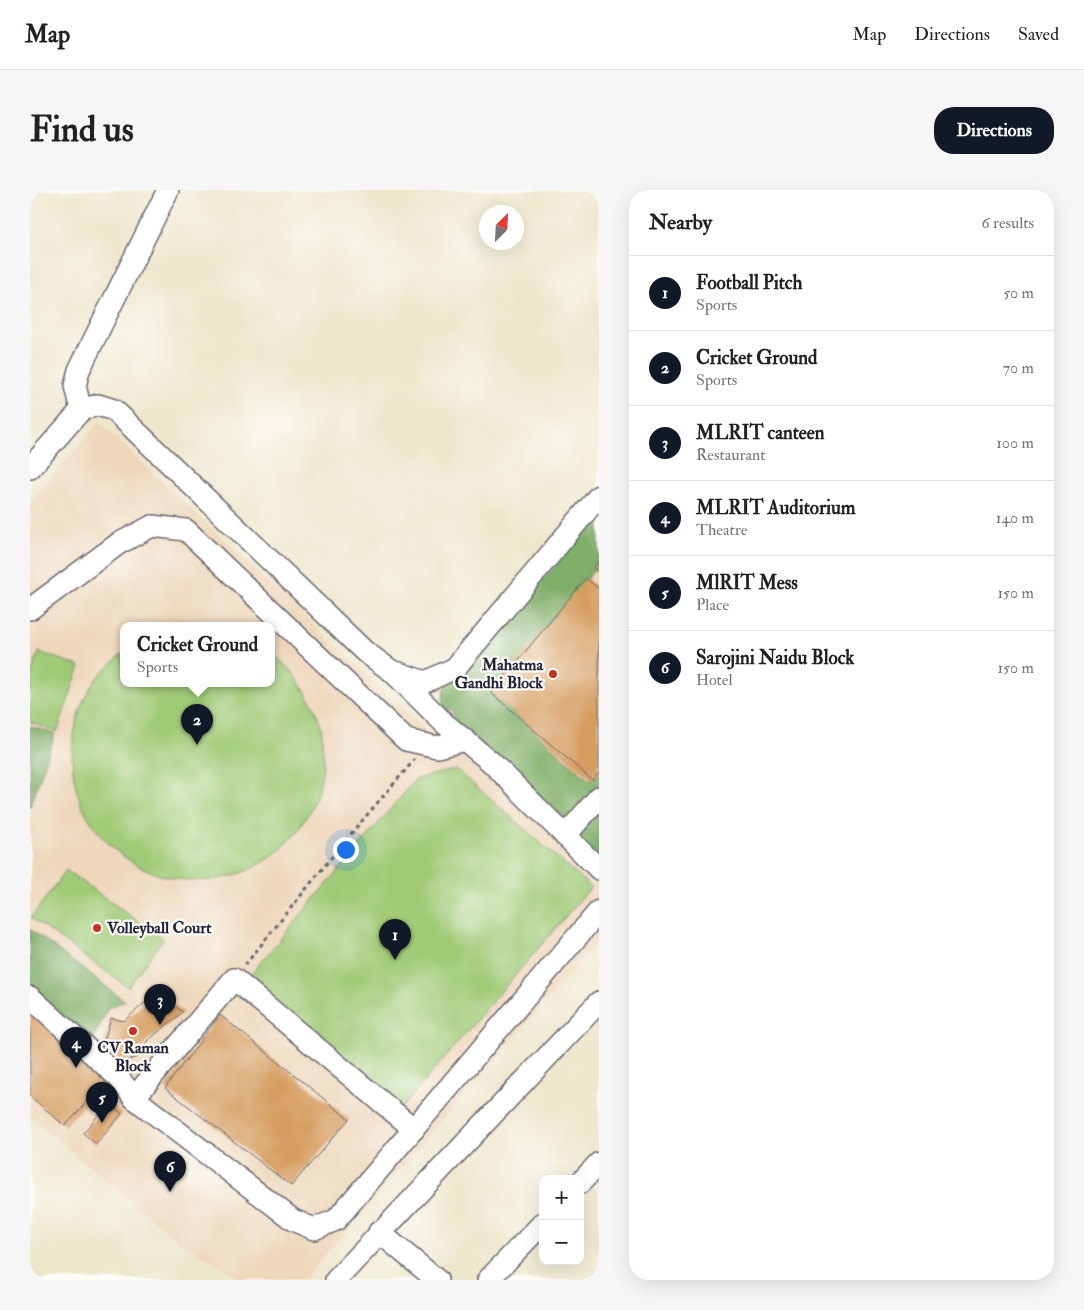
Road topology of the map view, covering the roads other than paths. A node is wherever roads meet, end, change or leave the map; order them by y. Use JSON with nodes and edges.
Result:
{"nodes":[{"id":1,"x":168,"y":190,"type":"edge"},
{"id":2,"x":89,"y":408,"type":"junction"},
{"id":3,"x":30,"y":468,"type":"edge"},
{"id":4,"x":599,"y":496,"type":"edge"},
{"id":5,"x":30,"y":609,"type":"edge"},
{"id":6,"x":393,"y":672,"type":"junction"},
{"id":7,"x":465,"y":740,"type":"junction"},
{"id":8,"x":599,"y":798,"type":"edge"},
{"id":9,"x":565,"y":836,"type":"junction"},
{"id":10,"x":599,"y":869,"type":"edge"},
{"id":11,"x":599,"y":912,"type":"edge"},
{"id":12,"x":30,"y":997,"type":"edge"},
{"id":13,"x":597,"y":1009,"type":"edge"},
{"id":14,"x":134,"y":1098,"type":"junction"},
{"id":15,"x":414,"y":1129,"type":"junction"},
{"id":16,"x":599,"y":1163,"type":"edge"},
{"id":17,"x":584,"y":1179,"type":"edge"},
{"id":18,"x":539,"y":1227,"type":"edge"},
{"id":19,"x":379,"y":1232,"type":"junction"},
{"id":20,"x":336,"y":1280,"type":"edge"},
{"id":21,"x":437,"y":1280,"type":"edge"},
{"id":22,"x":488,"y":1280,"type":"edge"}],
"edges":[{"from":1,"to":2,"type":"street"},
{"from":2,"to":3,"type":"street"},
{"from":2,"to":6,"type":"street"},
{"from":4,"to":6,"type":"street"},
{"from":5,"to":7,"type":"street"},
{"from":6,"to":7,"type":"street"},
{"from":7,"to":9,"type":"street"},
{"from":8,"to":9,"type":"street"},
{"from":9,"to":10,"type":"street"},
{"from":11,"to":15,"type":"street"},
{"from":12,"to":14,"type":"street"},
{"from":13,"to":19,"type":"street"},
{"from":14,"to":15,"type":"street"},
{"from":14,"to":15,"type":"street"},
{"from":16,"to":17,"type":"street"},
{"from":18,"to":22,"type":"street"},
{"from":19,"to":20,"type":"street"},
{"from":19,"to":21,"type":"street"}]}
